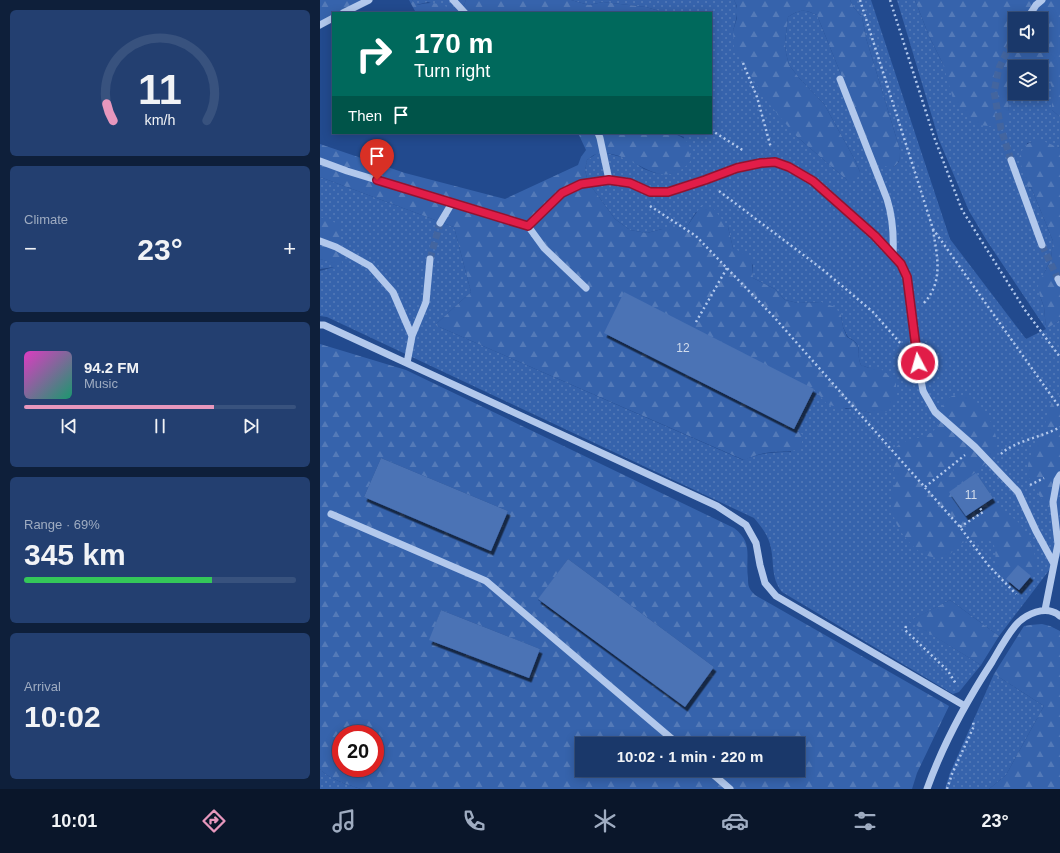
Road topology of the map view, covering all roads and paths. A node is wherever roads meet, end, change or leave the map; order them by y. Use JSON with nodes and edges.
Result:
{"nodes":[{"id":1,"x":369,"y":0,"type":"edge"},
{"id":2,"x":453,"y":0,"type":"edge"},
{"id":3,"x":860,"y":0,"type":"edge"},
{"id":4,"x":890,"y":0,"type":"edge"},
{"id":5,"x":1042,"y":0,"type":"edge"},
{"id":6,"x":345,"y":12,"type":"edge"},
{"id":7,"x":465,"y":12,"type":"edge"},
{"id":8,"x":1031,"y":12,"type":"edge"},
{"id":9,"x":332,"y":18,"type":"edge"},
{"id":10,"x":320,"y":24,"type":"edge"},
{"id":11,"x":743,"y":63,"type":"dead end"},
{"id":12,"x":840,"y":79,"type":"dead end"},
{"id":13,"x":712,"y":131,"type":"edge"},
{"id":14,"x":598,"y":134,"type":"edge"},
{"id":15,"x":1011,"y":160,"type":"tunnel mouth"},
{"id":16,"x":320,"y":161,"type":"edge"},
{"id":17,"x":775,"y":162,"type":"junction"},
{"id":18,"x":761,"y":163,"type":"junction"},
{"id":19,"x":609,"y":180,"type":"junction"},
{"id":20,"x":705,"y":180,"type":"junction"},
{"id":21,"x":452,"y":203,"type":"junction"},
{"id":22,"x":648,"y":204,"type":"dead end"},
{"id":23,"x":440,"y":223,"type":"tunnel mouth"},
{"id":24,"x":528,"y":226,"type":"junction"},
{"id":25,"x":933,"y":229,"type":"junction"},
{"id":26,"x":320,"y":241,"type":"edge"},
{"id":27,"x":1042,"y":245,"type":"tunnel mouth"},
{"id":28,"x":893,"y":255,"type":"junction"},
{"id":29,"x":430,"y":259,"type":"tunnel mouth"},
{"id":30,"x":727,"y":268,"type":"junction"},
{"id":31,"x":937,"y":283,"type":"dead end"},
{"id":32,"x":586,"y":288,"type":"dead end"},
{"id":33,"x":696,"y":322,"type":"dead end"},
{"id":34,"x":320,"y":324,"type":"edge"},
{"id":35,"x":412,"y":336,"type":"junction"},
{"id":36,"x":1060,"y":357,"type":"edge"},
{"id":37,"x":407,"y":363,"type":"junction"},
{"id":38,"x":918,"y":363,"type":"junction"},
{"id":39,"x":1060,"y":408,"type":"edge"},
{"id":40,"x":1060,"y":427,"type":"edge"},
{"id":41,"x":975,"y":447,"type":"junction"},
{"id":42,"x":992,"y":464,"type":"junction"},
{"id":43,"x":1060,"y":475,"type":"edge"},
{"id":44,"x":1046,"y":477,"type":"dead end"},
{"id":45,"x":925,"y":487,"type":"junction"},
{"id":46,"x":1018,"y":492,"type":"junction"},
{"id":47,"x":980,"y":507,"type":"dead end"},
{"id":48,"x":331,"y":514,"type":"dead end"},
{"id":49,"x":960,"y":527,"type":"junction"},
{"id":50,"x":1057,"y":563,"type":"edge"},
{"id":51,"x":1016,"y":594,"type":"dead end"},
{"id":52,"x":1045,"y":610,"type":"junction"},
{"id":53,"x":1060,"y":616,"type":"edge"},
{"id":54,"x":906,"y":626,"type":"dead end"},
{"id":55,"x":958,"y":687,"type":"dead end"},
{"id":56,"x":965,"y":706,"type":"junction"},
{"id":57,"x":974,"y":726,"type":"dead end"},
{"id":58,"x":670,"y":737,"type":"edge"},
{"id":59,"x":716,"y":777,"type":"edge"},
{"id":60,"x":730,"y":789,"type":"edge"},
{"id":61,"x":927,"y":789,"type":"edge"},
{"id":62,"x":947,"y":789,"type":"edge"}],
"edges":[{"from":1,"to":6,"type":"street"},
{"from":2,"to":7,"type":"street"},
{"from":3,"to":25,"type":"path"},
{"from":4,"to":36,"type":"path"},
{"from":5,"to":8,"type":"street"},
{"from":9,"to":10,"type":"street"},
{"from":11,"to":17,"type":"path"},
{"from":12,"to":28,"type":"street"},
{"from":13,"to":18,"type":"path"},
{"from":14,"to":19,"type":"street"},
{"from":15,"to":27,"type":"street"},
{"from":16,"to":21,"type":"street"},
{"from":17,"to":18,"type":"street"},
{"from":17,"to":28,"type":"street"},
{"from":18,"to":20,"type":"street"},
{"from":19,"to":20,"type":"street"},
{"from":19,"to":24,"type":"street"},
{"from":20,"to":38,"type":"path"},
{"from":21,"to":23,"type":"street"},
{"from":21,"to":24,"type":"street"},
{"from":22,"to":30,"type":"path"},
{"from":24,"to":32,"type":"street"},
{"from":25,"to":31,"type":"path"},
{"from":25,"to":39,"type":"path"},
{"from":26,"to":35,"type":"street"},
{"from":28,"to":38,"type":"street"},
{"from":29,"to":35,"type":"street"},
{"from":30,"to":33,"type":"path"},
{"from":30,"to":45,"type":"path"},
{"from":34,"to":37,"type":"street"},
{"from":35,"to":37,"type":"street"},
{"from":37,"to":56,"type":"street"},
{"from":38,"to":41,"type":"street"},
{"from":40,"to":42,"type":"path"},
{"from":41,"to":42,"type":"street"},
{"from":41,"to":45,"type":"path"},
{"from":42,"to":46,"type":"street"},
{"from":43,"to":50,"type":"street"},
{"from":44,"to":46,"type":"path"},
{"from":45,"to":49,"type":"path"},
{"from":46,"to":50,"type":"street"},
{"from":47,"to":49,"type":"path"},
{"from":48,"to":58,"type":"street"},
{"from":49,"to":51,"type":"path"},
{"from":50,"to":52,"type":"street"},
{"from":52,"to":53,"type":"street"},
{"from":52,"to":56,"type":"street"},
{"from":54,"to":55,"type":"path"},
{"from":56,"to":61,"type":"street"},
{"from":57,"to":62,"type":"path"},
{"from":59,"to":60,"type":"street"}]}
